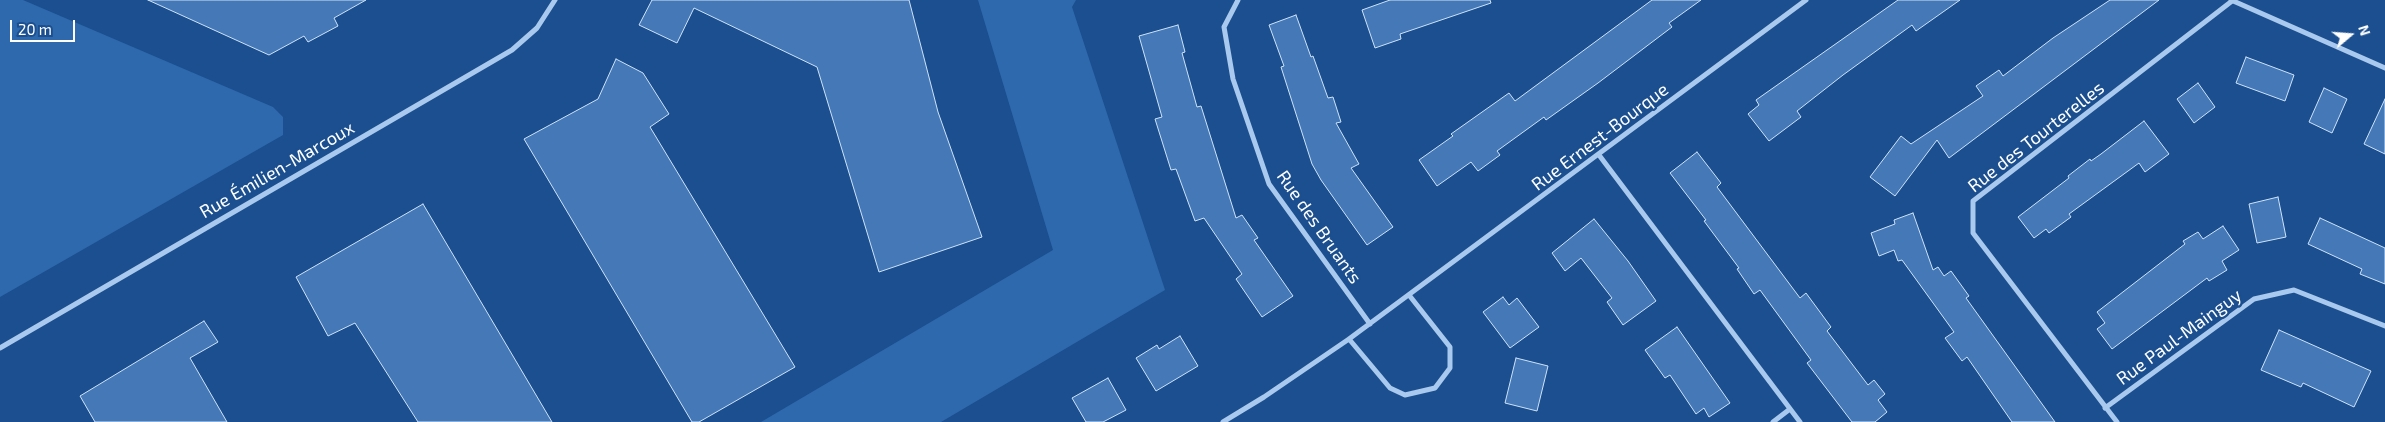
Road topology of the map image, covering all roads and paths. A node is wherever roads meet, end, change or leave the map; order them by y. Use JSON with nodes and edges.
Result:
{"nodes":[{"id":1,"x":554,"y":0,"type":"edge"},
{"id":2,"x":1238,"y":0,"type":"edge"},
{"id":3,"x":1806,"y":0,"type":"edge"},
{"id":4,"x":2232,"y":0,"type":"edge"},
{"id":5,"x":2385,"y":68,"type":"edge"},
{"id":6,"x":1599,"y":155,"type":"junction"},
{"id":7,"x":1409,"y":295,"type":"junction"},
{"id":8,"x":1370,"y":324,"type":"junction"},
{"id":9,"x":2385,"y":326,"type":"edge"},
{"id":10,"x":1349,"y":339,"type":"junction"},
{"id":11,"x":0,"y":348,"type":"edge"},
{"id":12,"x":2105,"y":408,"type":"junction"},
{"id":13,"x":1790,"y":409,"type":"junction"},
{"id":14,"x":1223,"y":422,"type":"edge"},
{"id":15,"x":1773,"y":422,"type":"edge"},
{"id":16,"x":1800,"y":422,"type":"edge"},
{"id":17,"x":2116,"y":422,"type":"edge"}],
"edges":[{"from":1,"to":11,"type":"street","name":"Rue Émilien-Marcoux"},
{"from":2,"to":8,"type":"street","name":"Rue des Bruants"},
{"from":3,"to":6,"type":"street","name":"Rue Ernest-Bourque"},
{"from":4,"to":5,"type":"street"},
{"from":4,"to":12,"type":"street","name":"Rue des Tourterelles"},
{"from":6,"to":7,"type":"street","name":"Rue Ernest-Bourque"},
{"from":6,"to":13,"type":"street"},
{"from":7,"to":8,"type":"street","name":"Rue Ernest-Bourque"},
{"from":7,"to":10,"type":"street"},
{"from":8,"to":10,"type":"street","name":"Rue Ernest-Bourque"},
{"from":9,"to":12,"type":"street","name":"Rue Paul-Mainguy"},
{"from":10,"to":14,"type":"street","name":"Rue Ernest-Bourque"},
{"from":12,"to":17,"type":"street","name":"Rue des Tourterelles"},
{"from":13,"to":15,"type":"street"},
{"from":13,"to":16,"type":"street"}]}
